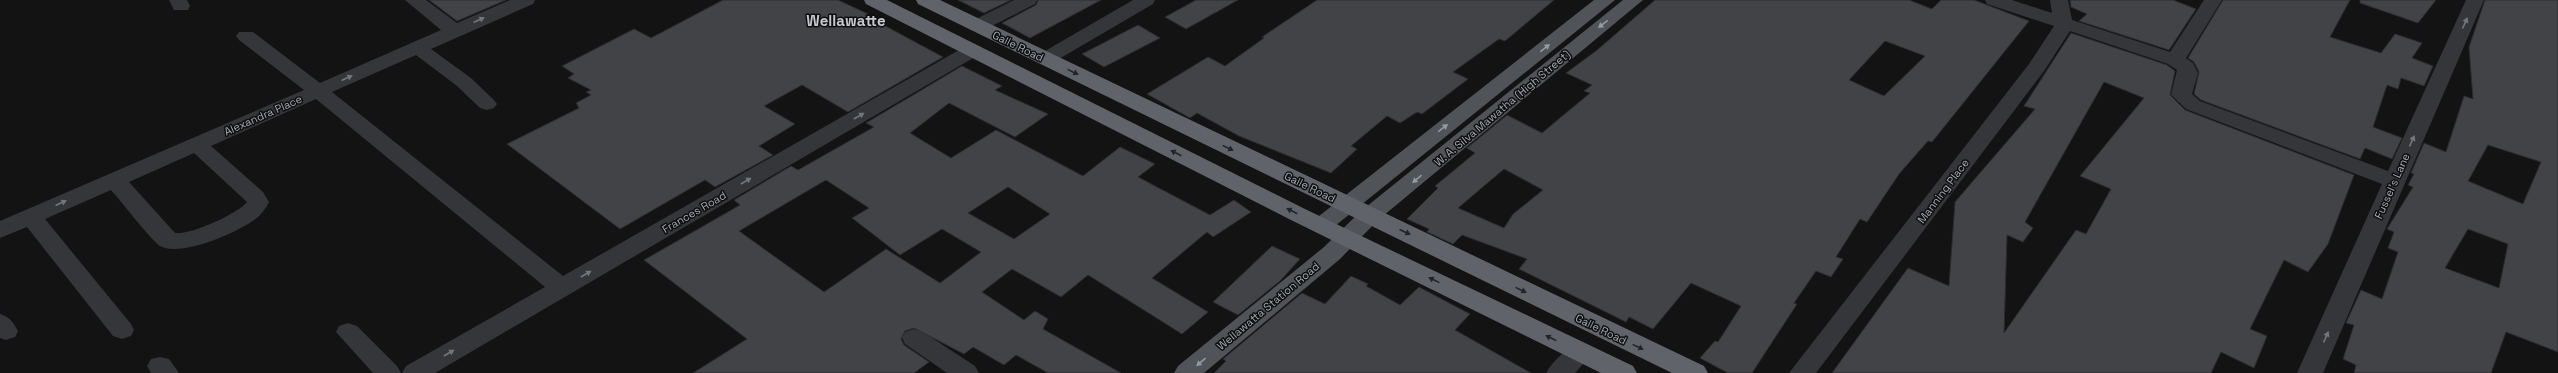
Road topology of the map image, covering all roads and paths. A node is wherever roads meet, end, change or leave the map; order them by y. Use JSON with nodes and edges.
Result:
{"nodes":[{"id":1,"x":414,"y":0,"type":"edge"},
{"id":2,"x":526,"y":0,"type":"edge"},
{"id":3,"x":873,"y":0,"type":"edge"},
{"id":4,"x":925,"y":0,"type":"edge"},
{"id":5,"x":1028,"y":0,"type":"edge"},
{"id":6,"x":1146,"y":0,"type":"edge"},
{"id":7,"x":1606,"y":0,"type":"edge"},
{"id":8,"x":1634,"y":0,"type":"edge"},
{"id":9,"x":1994,"y":0,"type":"edge"},
{"id":10,"x":2059,"y":0,"type":"edge"},
{"id":11,"x":2213,"y":0,"type":"edge"},
{"id":12,"x":2475,"y":0,"type":"edge"},
{"id":13,"x":2064,"y":25,"type":"junction"},
{"id":14,"x":977,"y":26,"type":"junction"},
{"id":15,"x":455,"y":31,"type":"junction"},
{"id":16,"x":246,"y":36,"type":"dead end"},
{"id":17,"x":418,"y":47,"type":"junction"},
{"id":18,"x":973,"y":50,"type":"junction"},
{"id":19,"x":1045,"y":59,"type":"junction"},
{"id":20,"x":2175,"y":60,"type":"junction"},
{"id":21,"x":318,"y":91,"type":"junction"},
{"id":22,"x":487,"y":104,"type":"dead end"},
{"id":23,"x":197,"y":144,"type":"junction"},
{"id":24,"x":114,"y":179,"type":"junction"},
{"id":25,"x":2394,"y":180,"type":"junction"},
{"id":26,"x":1347,"y":205,"type":"junction"},
{"id":27,"x":30,"y":216,"type":"junction"},
{"id":28,"x":1369,"y":216,"type":"junction"},
{"id":29,"x":1322,"y":225,"type":"junction"},
{"id":30,"x":0,"y":230,"type":"edge"},
{"id":31,"x":1347,"y":236,"type":"junction"},
{"id":32,"x":562,"y":288,"type":"junction"},
{"id":33,"x":122,"y":330,"type":"dead end"},
{"id":34,"x":348,"y":332,"type":"dead end"},
{"id":35,"x":914,"y":338,"type":"dead end"},
{"id":36,"x":1580,"y":353,"type":"junction"},
{"id":37,"x":388,"y":373,"type":"edge"},
{"id":38,"x":415,"y":373,"type":"edge"},
{"id":39,"x":966,"y":373,"type":"edge"},
{"id":40,"x":1187,"y":373,"type":"edge"},
{"id":41,"x":1560,"y":373,"type":"edge"},
{"id":42,"x":1624,"y":373,"type":"edge"},
{"id":43,"x":1694,"y":373,"type":"edge"},
{"id":44,"x":1802,"y":373,"type":"edge"},
{"id":45,"x":2310,"y":373,"type":"edge"}],
"edges":[{"from":1,"to":15,"type":"street"},
{"from":15,"to":2,"type":"street","name":"Alexandra Place","one_way":true},
{"from":3,"to":18,"type":"highway"},
{"from":4,"to":14,"type":"highway","name":"Galle Road"},
{"from":5,"to":14,"type":"street"},
{"from":6,"to":19,"type":"street"},
{"from":26,"to":7,"type":"main road","name":"W. A. Silva Mawatha (High Street)","one_way":true},
{"from":8,"to":28,"type":"main road","name":"W. A. Silva Mawatha (High Street)","one_way":true},
{"from":9,"to":13,"type":"street"},
{"from":10,"to":13,"type":"street"},
{"from":11,"to":20,"type":"street"},
{"from":25,"to":12,"type":"street","name":"Fussel's Lane","one_way":true},
{"from":13,"to":20,"type":"street"},
{"from":13,"to":44,"type":"street","name":"Manning Place"},
{"from":14,"to":19,"type":"highway","name":"Galle Road"},
{"from":15,"to":17,"type":"street","name":"Alexandra Place"},
{"from":16,"to":21,"type":"street"},
{"from":21,"to":17,"type":"street","name":"Alexandra Place","one_way":true},
{"from":17,"to":22,"type":"street"},
{"from":29,"to":18,"type":"highway","one_way":true},
{"from":32,"to":18,"type":"street","name":"Frances Road","one_way":true},
{"from":19,"to":26,"type":"highway","name":"Galle Road","one_way":true},
{"from":20,"to":25,"type":"street"},
{"from":21,"to":23,"type":"street","name":"Alexandra Place"},
{"from":21,"to":32,"type":"street"},
{"from":23,"to":24,"type":"street","name":"Alexandra Place"},
{"from":23,"to":24,"type":"street"},
{"from":27,"to":24,"type":"street","name":"Alexandra Place","one_way":true},
{"from":45,"to":25,"type":"street","name":"Fussel's Lane","one_way":true},
{"from":26,"to":28,"type":"highway","name":"Galle Road"},
{"from":26,"to":29,"type":"main road","name":"W. A. Silva Mawatha (High Street)"},
{"from":27,"to":30,"type":"street","name":"Alexandra Place"},
{"from":27,"to":33,"type":"street"},
{"from":28,"to":31,"type":"main road","name":"W. A. Silva Mawatha (High Street)"},
{"from":28,"to":43,"type":"highway","name":"Galle Road","one_way":true},
{"from":29,"to":31,"type":"highway"},
{"from":36,"to":31,"type":"highway","one_way":true},
{"from":31,"to":40,"type":"main road","name":"Wellawatta Station Road","one_way":true},
{"from":38,"to":32,"type":"street","name":"Frances Road","one_way":true},
{"from":34,"to":37,"type":"street"},
{"from":35,"to":39,"type":"street"},
{"from":36,"to":41,"type":"street"},
{"from":36,"to":42,"type":"highway"}]}
